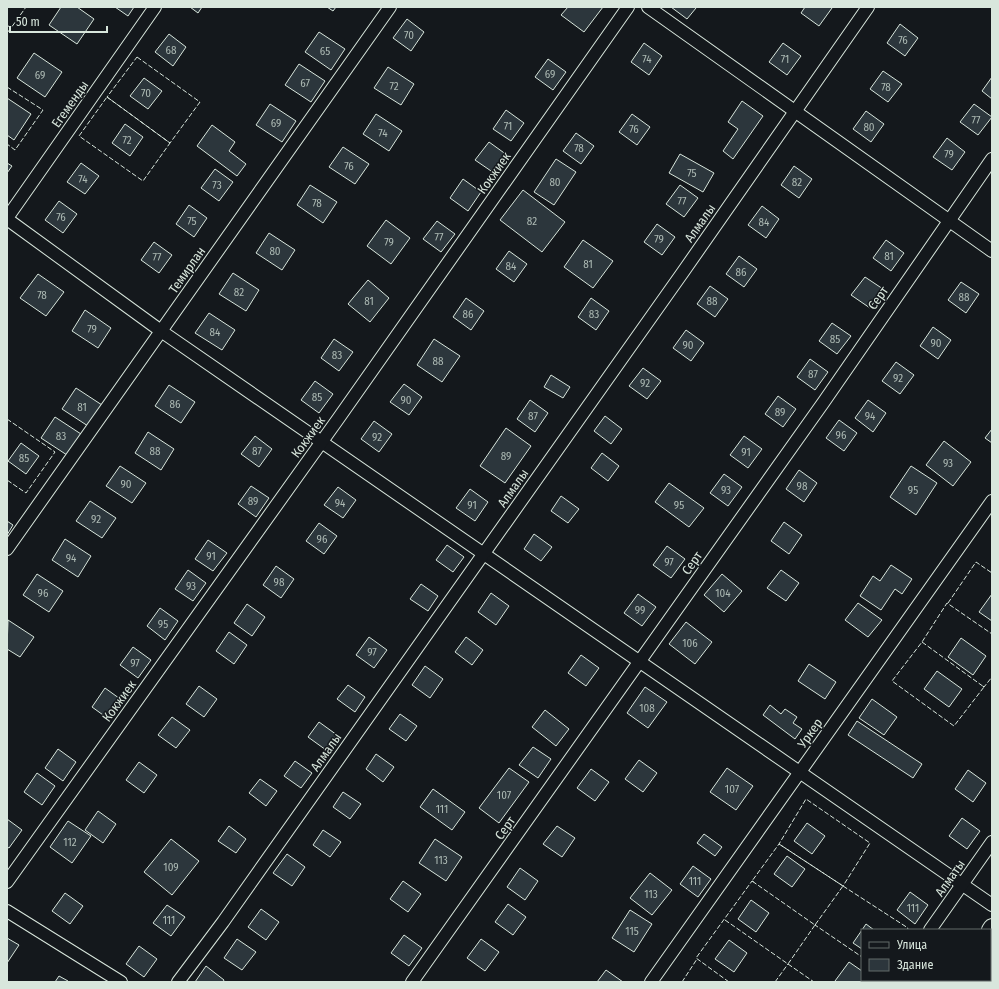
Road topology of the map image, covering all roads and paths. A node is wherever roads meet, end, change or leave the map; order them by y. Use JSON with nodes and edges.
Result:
{"nodes":[{"id":1,"x":156,"y":7,"type":"edge"},
{"id":2,"x":390,"y":7,"type":"edge"},
{"id":3,"x":628,"y":7,"type":"edge"},
{"id":4,"x":648,"y":7,"type":"edge"},
{"id":5,"x":868,"y":7,"type":"edge"},
{"id":6,"x":796,"y":112,"type":"junction"},
{"id":7,"x":992,"y":159,"type":"edge"},
{"id":8,"x":7,"y":218,"type":"edge"},
{"id":9,"x":949,"y":220,"type":"junction"},
{"id":10,"x":992,"y":250,"type":"edge"},
{"id":11,"x":161,"y":330,"type":"junction"},
{"id":12,"x":322,"y":442,"type":"junction"},
{"id":13,"x":992,"y":501,"type":"edge"},
{"id":14,"x":7,"y":549,"type":"edge"},
{"id":15,"x":484,"y":554,"type":"junction"},
{"id":16,"x":640,"y":662,"type":"junction"},
{"id":17,"x":799,"y":773,"type":"junction"},
{"id":18,"x":992,"y":842,"type":"edge"},
{"id":19,"x":7,"y":882,"type":"edge"},
{"id":20,"x":962,"y":885,"type":"junction"},
{"id":21,"x":992,"y":905,"type":"edge"},
{"id":22,"x":7,"y":912,"type":"edge"},
{"id":23,"x":931,"y":929,"type":"edge"},
{"id":24,"x":121,"y":982,"type":"edge"},
{"id":25,"x":178,"y":982,"type":"edge"},
{"id":26,"x":412,"y":982,"type":"edge"},
{"id":27,"x":651,"y":982,"type":"edge"}],
"edges":[{"from":1,"to":8,"type":"street","name":"Егеменды"},
{"from":2,"to":11,"type":"street","name":"Темирлан"},
{"from":3,"to":12,"type":"street","name":"Кокжиек"},
{"from":4,"to":6,"type":"street"},
{"from":5,"to":6,"type":"street","name":"Алмалы"},
{"from":6,"to":9,"type":"street"},
{"from":6,"to":15,"type":"street","name":"Алмалы"},
{"from":7,"to":9,"type":"street","name":"Серт"},
{"from":8,"to":11,"type":"street"},
{"from":9,"to":10,"type":"street"},
{"from":9,"to":16,"type":"street","name":"Серт"},
{"from":11,"to":12,"type":"street"},
{"from":11,"to":14,"type":"street","name":"Темирлан"},
{"from":12,"to":15,"type":"street"},
{"from":12,"to":19,"type":"street","name":"Кокжиек"},
{"from":13,"to":17,"type":"street","name":"Уркер"},
{"from":15,"to":16,"type":"street"},
{"from":15,"to":25,"type":"street","name":"Алмалы"},
{"from":16,"to":17,"type":"street"},
{"from":16,"to":26,"type":"street","name":"Серт"},
{"from":17,"to":20,"type":"street"},
{"from":17,"to":27,"type":"street","name":"Уркер"},
{"from":18,"to":20,"type":"street","name":"Алматы"},
{"from":20,"to":21,"type":"street"},
{"from":20,"to":23,"type":"street","name":"Алматы"},
{"from":22,"to":24,"type":"street"}]}
